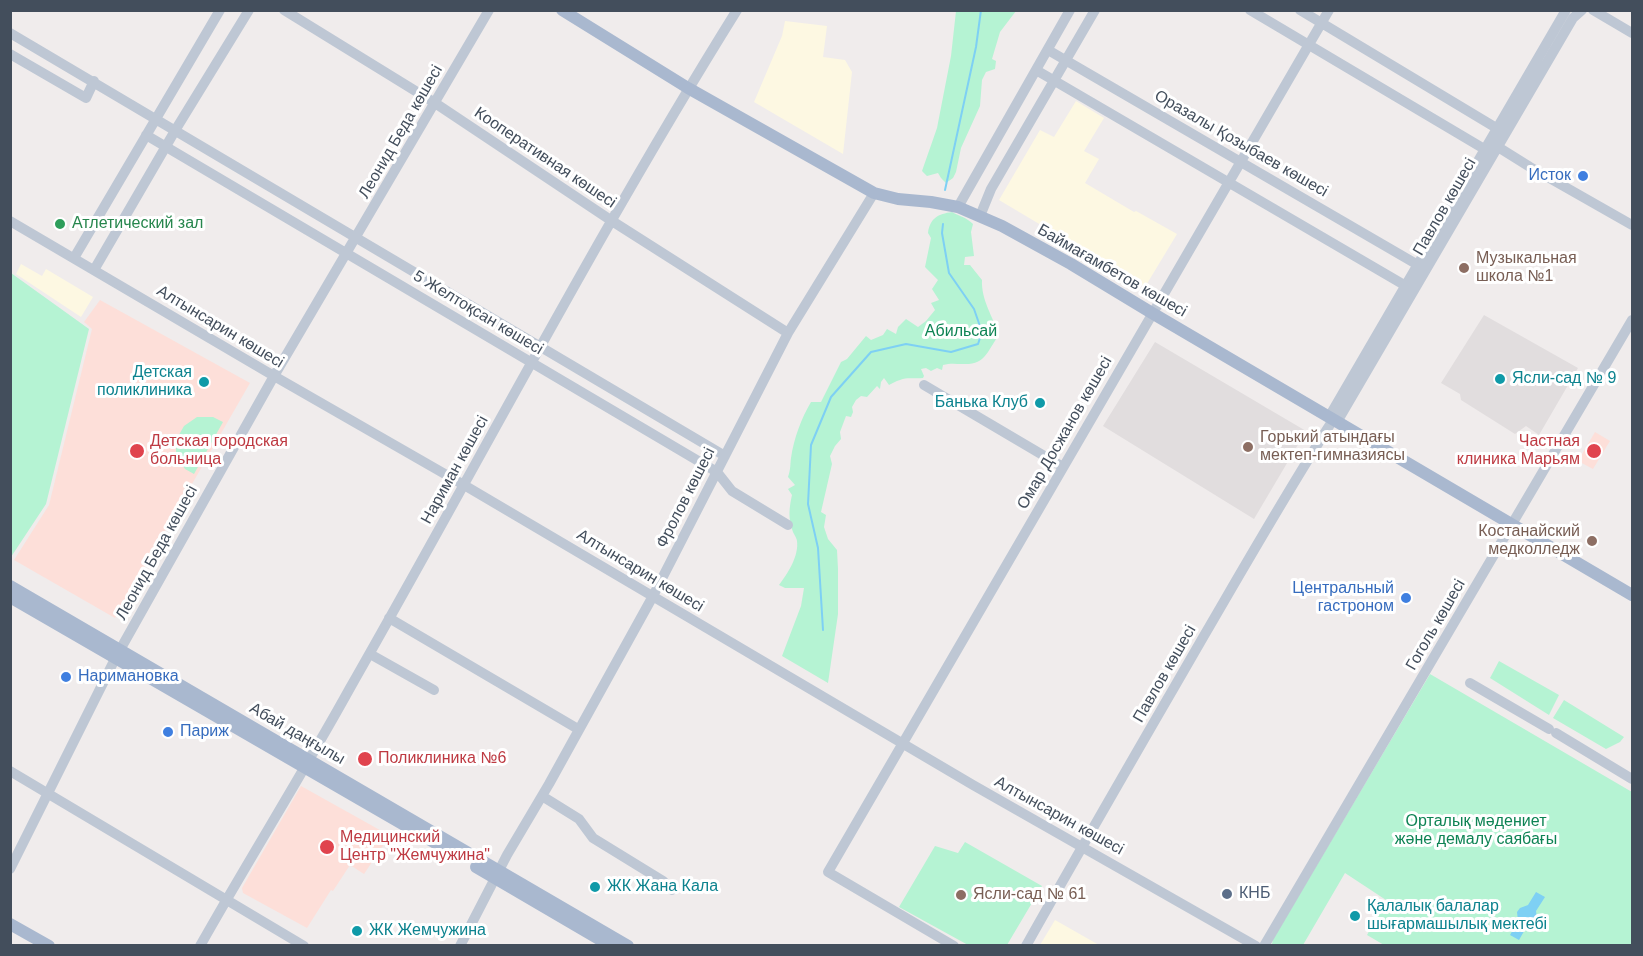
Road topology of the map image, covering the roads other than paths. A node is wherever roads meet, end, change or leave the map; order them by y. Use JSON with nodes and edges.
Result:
{"nodes":[{"id":1,"x":220,"y":10,"type":"edge"},
{"id":2,"x":249,"y":10,"type":"edge"},
{"id":3,"x":284,"y":10,"type":"edge"},
{"id":4,"x":489,"y":10,"type":"edge"},
{"id":5,"x":562,"y":10,"type":"edge"},
{"id":6,"x":737,"y":10,"type":"edge"},
{"id":7,"x":1070,"y":10,"type":"edge"},
{"id":8,"x":1095,"y":10,"type":"edge"},
{"id":9,"x":1250,"y":10,"type":"edge"},
{"id":10,"x":1300,"y":10,"type":"edge"},
{"id":11,"x":1329,"y":10,"type":"edge"},
{"id":12,"x":1566,"y":10,"type":"edge"},
{"id":13,"x":1582,"y":10,"type":"edge"},
{"id":14,"x":1593,"y":10,"type":"edge"},
{"id":15,"x":1321,"y":23,"type":"junction"},
{"id":16,"x":10,"y":33,"type":"edge"},
{"id":17,"x":1632,"y":33,"type":"edge"},
{"id":18,"x":1309,"y":45,"type":"junction"},
{"id":19,"x":1048,"y":50,"type":"junction"},
{"id":20,"x":10,"y":54,"type":"edge"},
{"id":21,"x":1066,"y":60,"type":"junction"},
{"id":22,"x":1036,"y":70,"type":"junction"},
{"id":23,"x":94,"y":81,"type":"junction"},
{"id":24,"x":1054,"y":81,"type":"junction"},
{"id":25,"x":688,"y":88,"type":"junction"},
{"id":26,"x":435,"y":104,"type":"junction"},
{"id":27,"x":156,"y":118,"type":"junction"},
{"id":28,"x":176,"y":129,"type":"junction"},
{"id":29,"x":1498,"y":129,"type":"junction"},
{"id":30,"x":146,"y":135,"type":"junction"},
{"id":31,"x":165,"y":147,"type":"junction"},
{"id":32,"x":1498,"y":147,"type":"junction"},
{"id":33,"x":1486,"y":150,"type":"junction"},
{"id":34,"x":1241,"y":162,"type":"junction"},
{"id":35,"x":1229,"y":182,"type":"junction"},
{"id":36,"x":874,"y":193,"type":"junction"},
{"id":37,"x":958,"y":207,"type":"junction"},
{"id":38,"x":980,"y":216,"type":"junction"},
{"id":39,"x":10,"y":221,"type":"edge"},
{"id":40,"x":612,"y":221,"type":"junction"},
{"id":41,"x":1632,"y":225,"type":"edge"},
{"id":42,"x":357,"y":237,"type":"junction"},
{"id":43,"x":347,"y":254,"type":"junction"},
{"id":44,"x":74,"y":258,"type":"junction"},
{"id":45,"x":1418,"y":265,"type":"junction"},
{"id":46,"x":94,"y":270,"type":"junction"},
{"id":47,"x":1406,"y":286,"type":"junction"},
{"id":48,"x":1152,"y":313,"type":"junction"},
{"id":49,"x":1632,"y":320,"type":"edge"},
{"id":50,"x":788,"y":333,"type":"junction"},
{"id":51,"x":542,"y":347,"type":"junction"},
{"id":52,"x":532,"y":363,"type":"junction"},
{"id":53,"x":274,"y":376,"type":"junction"},
{"id":54,"x":924,"y":385,"type":"dead end"},
{"id":55,"x":1333,"y":420,"type":"junction"},
{"id":56,"x":725,"y":456,"type":"junction"},
{"id":57,"x":1063,"y":467,"type":"junction"},
{"id":58,"x":717,"y":471,"type":"junction"},
{"id":59,"x":464,"y":484,"type":"junction"},
{"id":60,"x":788,"y":525,"type":"dead end"},
{"id":61,"x":1512,"y":525,"type":"junction"},
{"id":62,"x":10,"y":586,"type":"edge"},
{"id":63,"x":1632,"y":595,"type":"edge"},
{"id":64,"x":653,"y":596,"type":"junction"},
{"id":65,"x":10,"y":597,"type":"edge"},
{"id":66,"x":389,"y":618,"type":"junction"},
{"id":67,"x":118,"y":654,"type":"junction"},
{"id":68,"x":370,"y":654,"type":"junction"},
{"id":69,"x":1470,"y":683,"type":"dead end"},
{"id":70,"x":434,"y":690,"type":"dead end"},
{"id":71,"x":578,"y":729,"type":"junction"},
{"id":72,"x":903,"y":743,"type":"junction"},
{"id":73,"x":307,"y":764,"type":"junction"},
{"id":74,"x":10,"y":771,"type":"edge"},
{"id":75,"x":1632,"y":779,"type":"edge"},
{"id":76,"x":47,"y":793,"type":"junction"},
{"id":77,"x":542,"y":796,"type":"junction"},
{"id":78,"x":1082,"y":846,"type":"junction"},
{"id":79,"x":10,"y":868,"type":"edge"},
{"id":80,"x":497,"y":874,"type":"junction"},
{"id":81,"x":672,"y":890,"type":"dead end"},
{"id":82,"x":226,"y":900,"type":"junction"},
{"id":83,"x":10,"y":924,"type":"edge"},
{"id":84,"x":49,"y":945,"type":"edge"},
{"id":85,"x":200,"y":945,"type":"edge"},
{"id":86,"x":304,"y":945,"type":"edge"},
{"id":87,"x":459,"y":945,"type":"edge"},
{"id":88,"x":611,"y":945,"type":"edge"},
{"id":89,"x":628,"y":945,"type":"edge"},
{"id":90,"x":954,"y":945,"type":"edge"},
{"id":91,"x":1026,"y":945,"type":"edge"},
{"id":92,"x":1256,"y":945,"type":"edge"},
{"id":93,"x":1264,"y":945,"type":"edge"}],
"edges":[{"from":1,"to":27,"type":"street"},
{"from":2,"to":28,"type":"street"},
{"from":3,"to":26,"type":"street","name":"Кооперативная көшесі"},
{"from":4,"to":26,"type":"street","name":"Леонид Беда көшесі"},
{"from":5,"to":25,"type":"main road","name":"Баймағамбетов көшесі"},
{"from":6,"to":25,"type":"street","name":"Нариман көшесі"},
{"from":7,"to":19,"type":"street"},
{"from":8,"to":21,"type":"street"},
{"from":9,"to":18,"type":"street"},
{"from":10,"to":15,"type":"street"},
{"from":11,"to":15,"type":"street","name":"Омар Досжанов көшесі"},
{"from":12,"to":29,"type":"street","name":"Павлов көшесі"},
{"from":13,"to":32,"type":"street","name":"Павлов көшесі"},
{"from":14,"to":17,"type":"street"},
{"from":15,"to":18,"type":"street","name":"Омар Досжанов көшесі"},
{"from":15,"to":29,"type":"street"},
{"from":16,"to":23,"type":"street","name":"5 Желтоқсан көшесі"},
{"from":18,"to":33,"type":"street"},
{"from":18,"to":34,"type":"street","name":"Омар Досжанов көшесі"},
{"from":19,"to":21,"type":"street","name":"Оразалы Қозыбаев көшесі"},
{"from":19,"to":22,"type":"street"},
{"from":20,"to":23,"type":"street"},
{"from":21,"to":24,"type":"street"},
{"from":21,"to":34,"type":"street","name":"Оразалы Қозыбаев көшесі"},
{"from":22,"to":24,"type":"street"},
{"from":22,"to":37,"type":"street"},
{"from":23,"to":27,"type":"street","name":"5 Желтоқсан көшесі"},
{"from":24,"to":35,"type":"street"},
{"from":24,"to":38,"type":"street"},
{"from":25,"to":36,"type":"main road","name":"Баймағамбетов көшесі"},
{"from":25,"to":40,"type":"street","name":"Нариман көшесі"},
{"from":26,"to":40,"type":"street","name":"Кооперативная көшесі"},
{"from":26,"to":42,"type":"street","name":"Леонид Беда көшесі"},
{"from":27,"to":28,"type":"street","name":"5 Желтоқсан көшесі"},
{"from":27,"to":30,"type":"street"},
{"from":28,"to":31,"type":"street"},
{"from":28,"to":42,"type":"street","name":"5 Желтоқсан көшесі"},
{"from":29,"to":32,"type":"street"},
{"from":29,"to":33,"type":"street","name":"Павлов көшесі"},
{"from":30,"to":31,"type":"street","name":"5 Желтоқсан көшесі"},
{"from":30,"to":44,"type":"street"},
{"from":31,"to":43,"type":"street","name":"5 Желтоқсан көшесі"},
{"from":31,"to":46,"type":"street"},
{"from":32,"to":33,"type":"street"},
{"from":32,"to":41,"type":"street"},
{"from":32,"to":55,"type":"street","name":"Павлов көшесі"},
{"from":33,"to":45,"type":"street","name":"Павлов көшесі"},
{"from":34,"to":35,"type":"street","name":"Омар Досжанов көшесі"},
{"from":34,"to":45,"type":"street","name":"Оразалы Қозыбаев көшесі"},
{"from":35,"to":47,"type":"street"},
{"from":35,"to":48,"type":"street","name":"Омар Досжанов көшесі"},
{"from":36,"to":37,"type":"main road","name":"Баймағамбетов көшесі"},
{"from":36,"to":50,"type":"street","name":"Фролов көшесі"},
{"from":37,"to":38,"type":"main road","name":"Баймағамбетов көшесі"},
{"from":38,"to":48,"type":"main road","name":"Баймағамбетов көшесі"},
{"from":39,"to":44,"type":"street","name":"Алтынсарин көшесі"},
{"from":40,"to":50,"type":"street","name":"Кооперативная көшесі"},
{"from":40,"to":51,"type":"street","name":"Нариман көшесі"},
{"from":42,"to":43,"type":"street","name":"Леонид Беда көшесі"},
{"from":42,"to":51,"type":"street","name":"5 Желтоқсан көшесі"},
{"from":43,"to":52,"type":"street","name":"5 Желтоқсан көшесі"},
{"from":43,"to":53,"type":"street","name":"Леонид Беда көшесі"},
{"from":44,"to":46,"type":"street","name":"Алтынсарин көшесі"},
{"from":45,"to":47,"type":"street","name":"Павлов көшесі"},
{"from":46,"to":53,"type":"street","name":"Алтынсарин көшесі"},
{"from":47,"to":55,"type":"street","name":"Павлов көшесі"},
{"from":48,"to":55,"type":"main road","name":"Баймағамбетов көшесі"},
{"from":48,"to":57,"type":"street","name":"Омар Досжанов көшесі"},
{"from":49,"to":61,"type":"street","name":"Гоголь көшесі"},
{"from":50,"to":56,"type":"street","name":"Фролов көшесі"},
{"from":51,"to":52,"type":"street","name":"Нариман көшесі"},
{"from":51,"to":56,"type":"street","name":"5 Желтоқсан көшесі"},
{"from":52,"to":58,"type":"street","name":"5 Желтоқсан көшесі"},
{"from":52,"to":59,"type":"street","name":"Нариман көшесі"},
{"from":53,"to":59,"type":"street","name":"Алтынсарин көшесі"},
{"from":53,"to":67,"type":"street","name":"Леонид Беда көшесі"},
{"from":54,"to":57,"type":"street"},
{"from":55,"to":61,"type":"main road","name":"Баймағамбетов көшесі"},
{"from":55,"to":78,"type":"street","name":"Павлов көшесі"},
{"from":56,"to":58,"type":"street","name":"Фролов көшесі"},
{"from":57,"to":72,"type":"street","name":"Омар Досжанов көшесі"},
{"from":58,"to":60,"type":"street","name":"5 Желтоқсан көшесі"},
{"from":58,"to":64,"type":"street","name":"Фролов көшесі"},
{"from":59,"to":64,"type":"street","name":"Алтынсарин көшесі"},
{"from":59,"to":66,"type":"street","name":"Нариман көшесі"},
{"from":61,"to":63,"type":"main road","name":"Баймағамбетов көшесі"},
{"from":61,"to":93,"type":"street","name":"Гоголь көшесі"},
{"from":62,"to":67,"type":"main road","name":"Абай даңғылы"},
{"from":64,"to":71,"type":"street","name":"Фролов көшесі"},
{"from":64,"to":72,"type":"street","name":"Алтынсарин көшесі"},
{"from":65,"to":67,"type":"main road","name":"Абай даңғылы"},
{"from":66,"to":68,"type":"street","name":"Нариман көшесі"},
{"from":66,"to":71,"type":"street"},
{"from":67,"to":73,"type":"main road","name":"Абай даңғылы"},
{"from":67,"to":76,"type":"street","name":"Леонид Беда көшесі"},
{"from":68,"to":70,"type":"street"},
{"from":68,"to":73,"type":"street","name":"Нариман көшесі"},
{"from":69,"to":75,"type":"street"},
{"from":71,"to":77,"type":"street","name":"Фролов көшесі"},
{"from":72,"to":78,"type":"street","name":"Алтынсарин көшесі"},
{"from":72,"to":90,"type":"street","name":"Омар Досжанов көшесі"},
{"from":73,"to":80,"type":"main road","name":"Абай даңғылы"},
{"from":73,"to":82,"type":"street","name":"Нариман көшесі"},
{"from":74,"to":76,"type":"street"},
{"from":76,"to":79,"type":"street","name":"Леонид Беда көшесі"},
{"from":76,"to":82,"type":"street"},
{"from":77,"to":80,"type":"street","name":"Фролов көшесі"},
{"from":77,"to":81,"type":"street"},
{"from":78,"to":91,"type":"street","name":"Павлов көшесі"},
{"from":78,"to":92,"type":"street","name":"Алтынсарин көшесі"},
{"from":80,"to":87,"type":"street","name":"Фролов көшесі"},
{"from":80,"to":88,"type":"main road","name":"Абай даңғылы"},
{"from":80,"to":89,"type":"main road","name":"Абай даңғылы"},
{"from":82,"to":85,"type":"street","name":"Нариман көшесі"},
{"from":82,"to":86,"type":"street"},
{"from":83,"to":84,"type":"main road"}]}
